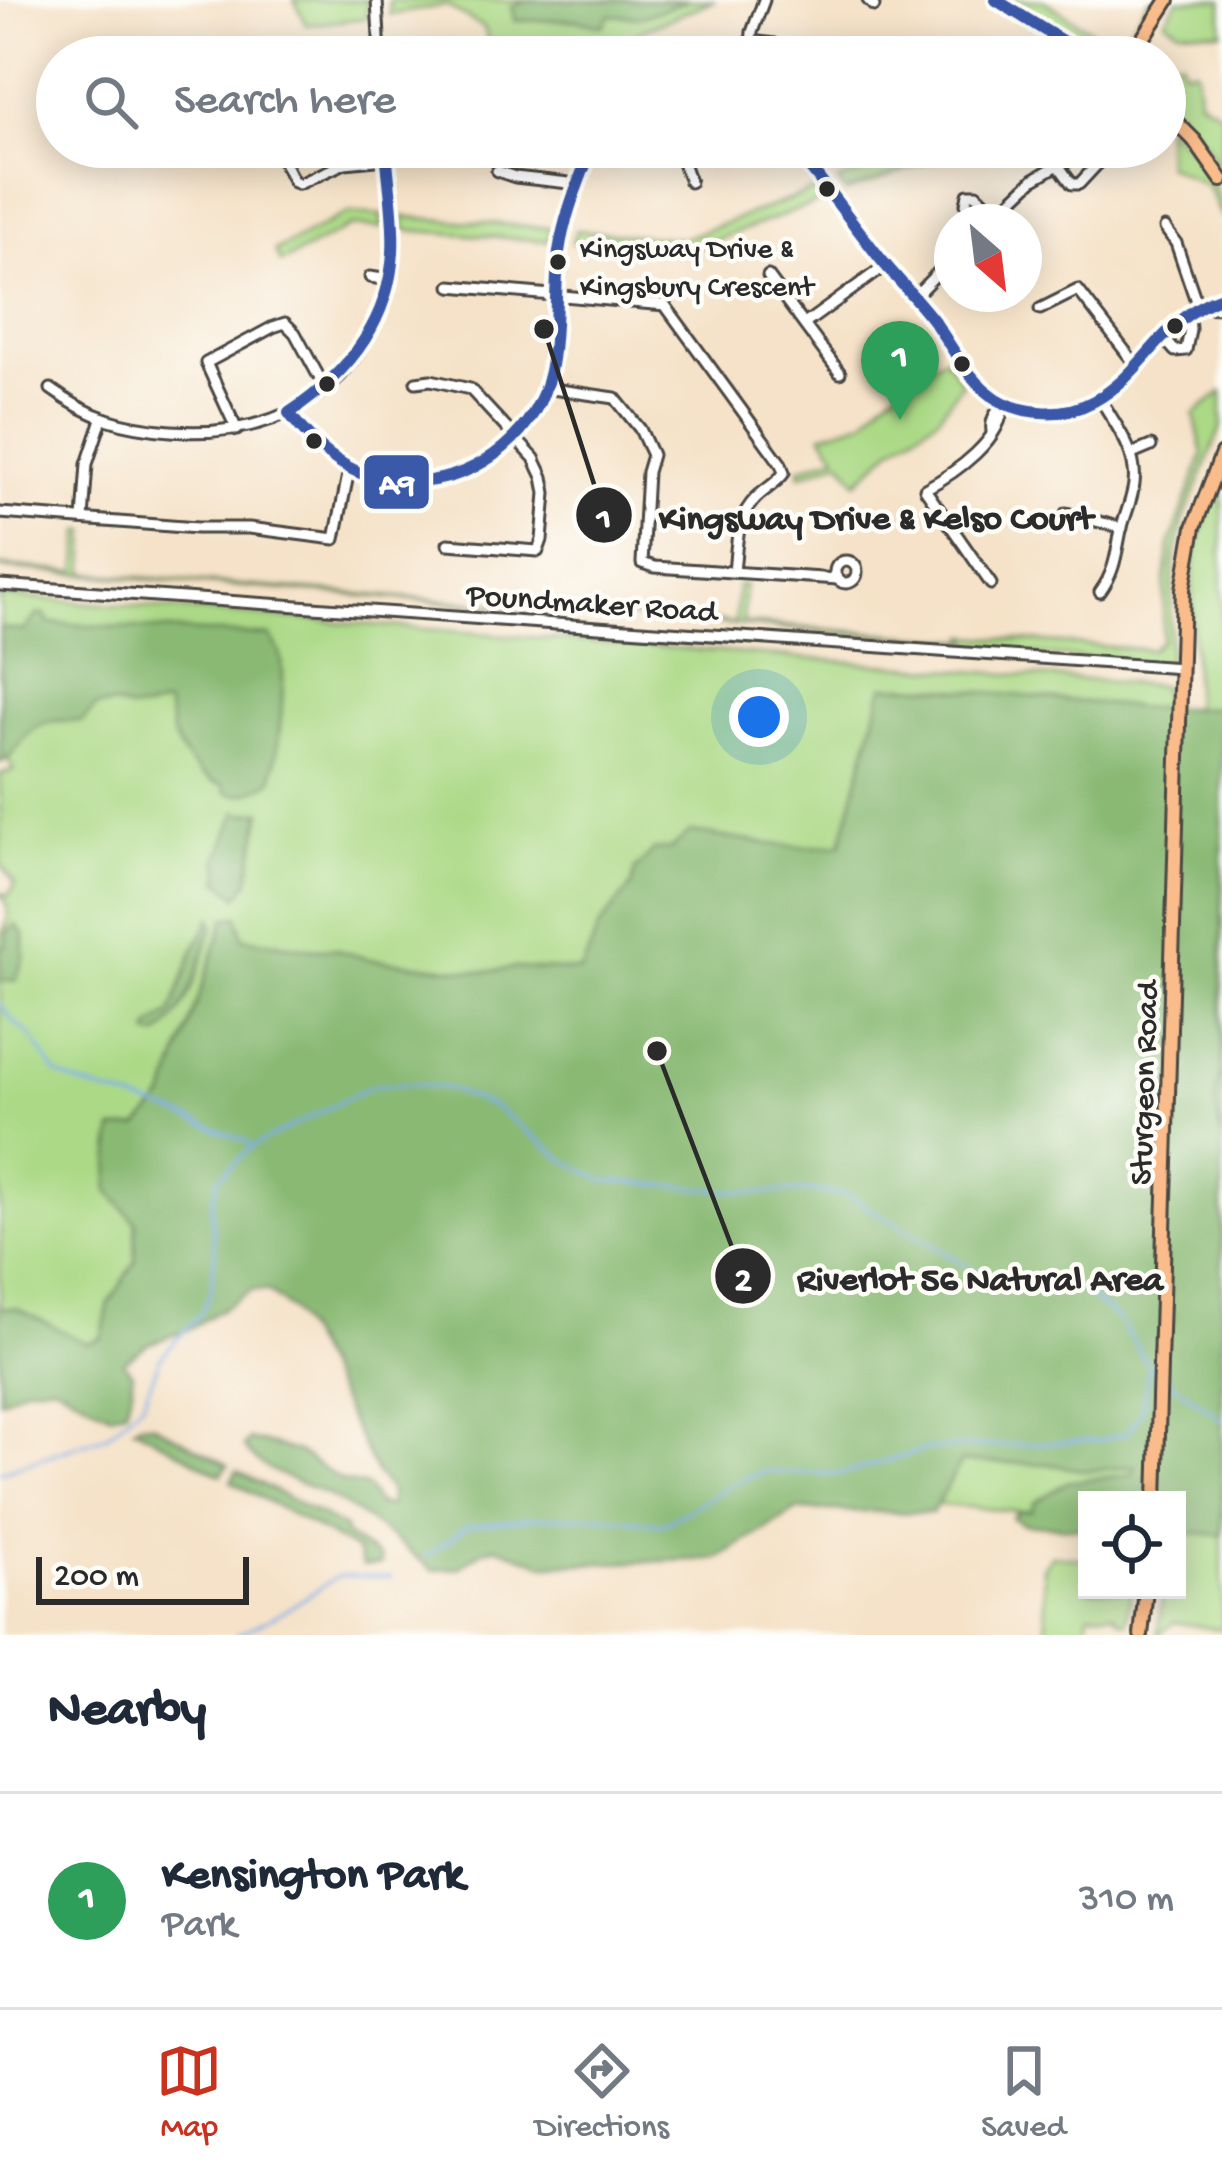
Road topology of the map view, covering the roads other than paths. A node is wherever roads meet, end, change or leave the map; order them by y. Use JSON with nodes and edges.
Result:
{"nodes":[{"id":1,"x":377,"y":0,"type":"edge"},
{"id":2,"x":764,"y":0,"type":"edge"},
{"id":3,"x":1168,"y":0,"type":"edge"},
{"id":4,"x":998,"y":1,"type":"edge"},
{"id":5,"x":379,"y":36,"type":"edge"},
{"id":6,"x":752,"y":36,"type":"edge"},
{"id":7,"x":1054,"y":36,"type":"edge"},
{"id":8,"x":1144,"y":36,"type":"edge"},
{"id":9,"x":1186,"y":132,"type":"edge"},
{"id":10,"x":287,"y":168,"type":"edge"},
{"id":11,"x":334,"y":168,"type":"edge"},
{"id":12,"x":387,"y":168,"type":"edge"},
{"id":13,"x":584,"y":168,"type":"edge"},
{"id":14,"x":684,"y":168,"type":"edge"},
{"id":15,"x":812,"y":168,"type":"edge"},
{"id":16,"x":1053,"y":168,"type":"edge"},
{"id":17,"x":1061,"y":168,"type":"edge"},
{"id":18,"x":1093,"y":168,"type":"edge"},
{"id":19,"x":496,"y":171,"type":"dead end"},
{"id":20,"x":1222,"y":180,"type":"edge"},
{"id":21,"x":689,"y":182,"type":"dead end"},
{"id":22,"x":578,"y":184,"type":"junction"},
{"id":23,"x":1006,"y":204,"type":"edge"},
{"id":24,"x":1165,"y":228,"type":"dead end"},
{"id":25,"x":886,"y":265,"type":"junction"},
{"id":26,"x":768,"y":276,"type":"dead end"},
{"id":27,"x":934,"y":276,"type":"edge"},
{"id":28,"x":370,"y":277,"type":"dead end"},
{"id":29,"x":388,"y":280,"type":"junction"},
{"id":30,"x":451,"y":286,"type":"dead end"},
{"id":31,"x":555,"y":296,"type":"junction"},
{"id":32,"x":914,"y":297,"type":"junction"},
{"id":33,"x":1222,"y":297,"type":"edge"},
{"id":34,"x":1222,"y":308,"type":"edge"},
{"id":35,"x":1042,"y":309,"type":"edge"},
{"id":36,"x":1193,"y":310,"type":"junction"},
{"id":37,"x":806,"y":323,"type":"junction"},
{"id":38,"x":1162,"y":335,"type":"junction"},
{"id":39,"x":1135,"y":364,"type":"junction"},
{"id":40,"x":840,"y":373,"type":"dead end"},
{"id":41,"x":416,"y":382,"type":"dead end"},
{"id":42,"x":51,"y":388,"type":"dead end"},
{"id":43,"x":325,"y":388,"type":"junction"},
{"id":44,"x":545,"y":388,"type":"junction"},
{"id":45,"x":1100,"y":398,"type":"junction"},
{"id":46,"x":1004,"y":403,"type":"junction"},
{"id":47,"x":289,"y":413,"type":"junction"},
{"id":48,"x":101,"y":419,"type":"junction"},
{"id":49,"x":237,"y":430,"type":"junction"},
{"id":50,"x":516,"y":436,"type":"junction"},
{"id":51,"x":1151,"y":446,"type":"dead end"},
{"id":52,"x":1132,"y":454,"type":"junction"},
{"id":53,"x":1222,"y":454,"type":"edge"},
{"id":54,"x":349,"y":470,"type":"junction"},
{"id":55,"x":0,"y":513,"type":"edge"},
{"id":56,"x":1066,"y":513,"type":"dead end"},
{"id":57,"x":83,"y":519,"type":"junction"},
{"id":58,"x":1122,"y":528,"type":"junction"},
{"id":59,"x":448,"y":544,"type":"dead end"},
{"id":60,"x":734,"y":572,"type":"junction"},
{"id":61,"x":838,"y":579,"type":"dead end"},
{"id":62,"x":991,"y":584,"type":"dead end"},
{"id":63,"x":0,"y":585,"type":"edge"},
{"id":64,"x":1100,"y":592,"type":"dead end"},
{"id":65,"x":1181,"y":668,"type":"junction"},
{"id":66,"x":1156,"y":1491,"type":"edge"},
{"id":67,"x":1145,"y":1599,"type":"edge"},
{"id":68,"x":1141,"y":1635,"type":"edge"}],
"edges":[{"from":1,"to":5,"type":"street"},
{"from":2,"to":6,"type":"street"},
{"from":3,"to":8,"type":"main road"},
{"from":4,"to":7,"type":"main road"},
{"from":9,"to":20,"type":"main road"},
{"from":10,"to":11,"type":"street"},
{"from":12,"to":29,"type":"street"},
{"from":13,"to":22,"type":"street"},
{"from":14,"to":21,"type":"street"},
{"from":15,"to":25,"type":"street"},
{"from":16,"to":23,"type":"street"},
{"from":17,"to":18,"type":"street"},
{"from":19,"to":22,"type":"street"},
{"from":22,"to":31,"type":"street"},
{"from":24,"to":36,"type":"street"},
{"from":25,"to":32,"type":"street"},
{"from":25,"to":37,"type":"street"},
{"from":26,"to":37,"type":"street"},
{"from":27,"to":32,"type":"street"},
{"from":28,"to":29,"type":"street"},
{"from":29,"to":43,"type":"street"},
{"from":30,"to":31,"type":"street"},
{"from":31,"to":44,"type":"street"},
{"from":31,"to":60,"type":"street"},
{"from":32,"to":46,"type":"street"},
{"from":33,"to":36,"type":"street"},
{"from":34,"to":36,"type":"street"},
{"from":35,"to":39,"type":"street"},
{"from":36,"to":38,"type":"street"},
{"from":36,"to":38,"type":"street"},
{"from":37,"to":40,"type":"street"},
{"from":38,"to":39,"type":"street"},
{"from":39,"to":45,"type":"street"},
{"from":41,"to":50,"type":"street"},
{"from":42,"to":48,"type":"street"},
{"from":43,"to":47,"type":"street"},
{"from":43,"to":49,"type":"street"},
{"from":44,"to":50,"type":"street"},
{"from":44,"to":60,"type":"street"},
{"from":45,"to":46,"type":"street"},
{"from":45,"to":52,"type":"street"},
{"from":46,"to":62,"type":"street"},
{"from":47,"to":49,"type":"street"},
{"from":47,"to":54,"type":"street"},
{"from":48,"to":49,"type":"street"},
{"from":48,"to":57,"type":"street"},
{"from":50,"to":54,"type":"street"},
{"from":50,"to":59,"type":"street"},
{"from":51,"to":52,"type":"street"},
{"from":52,"to":58,"type":"street"},
{"from":53,"to":65,"type":"main road","name":"Sturgeon Road"},
{"from":54,"to":57,"type":"street"},
{"from":55,"to":57,"type":"street"},
{"from":56,"to":58,"type":"street"},
{"from":58,"to":64,"type":"street"},
{"from":60,"to":61,"type":"street"},
{"from":63,"to":65,"type":"street","name":"Poundmaker Road"},
{"from":65,"to":66,"type":"main road","name":"Sturgeon Road"},
{"from":67,"to":68,"type":"main road"}]}
